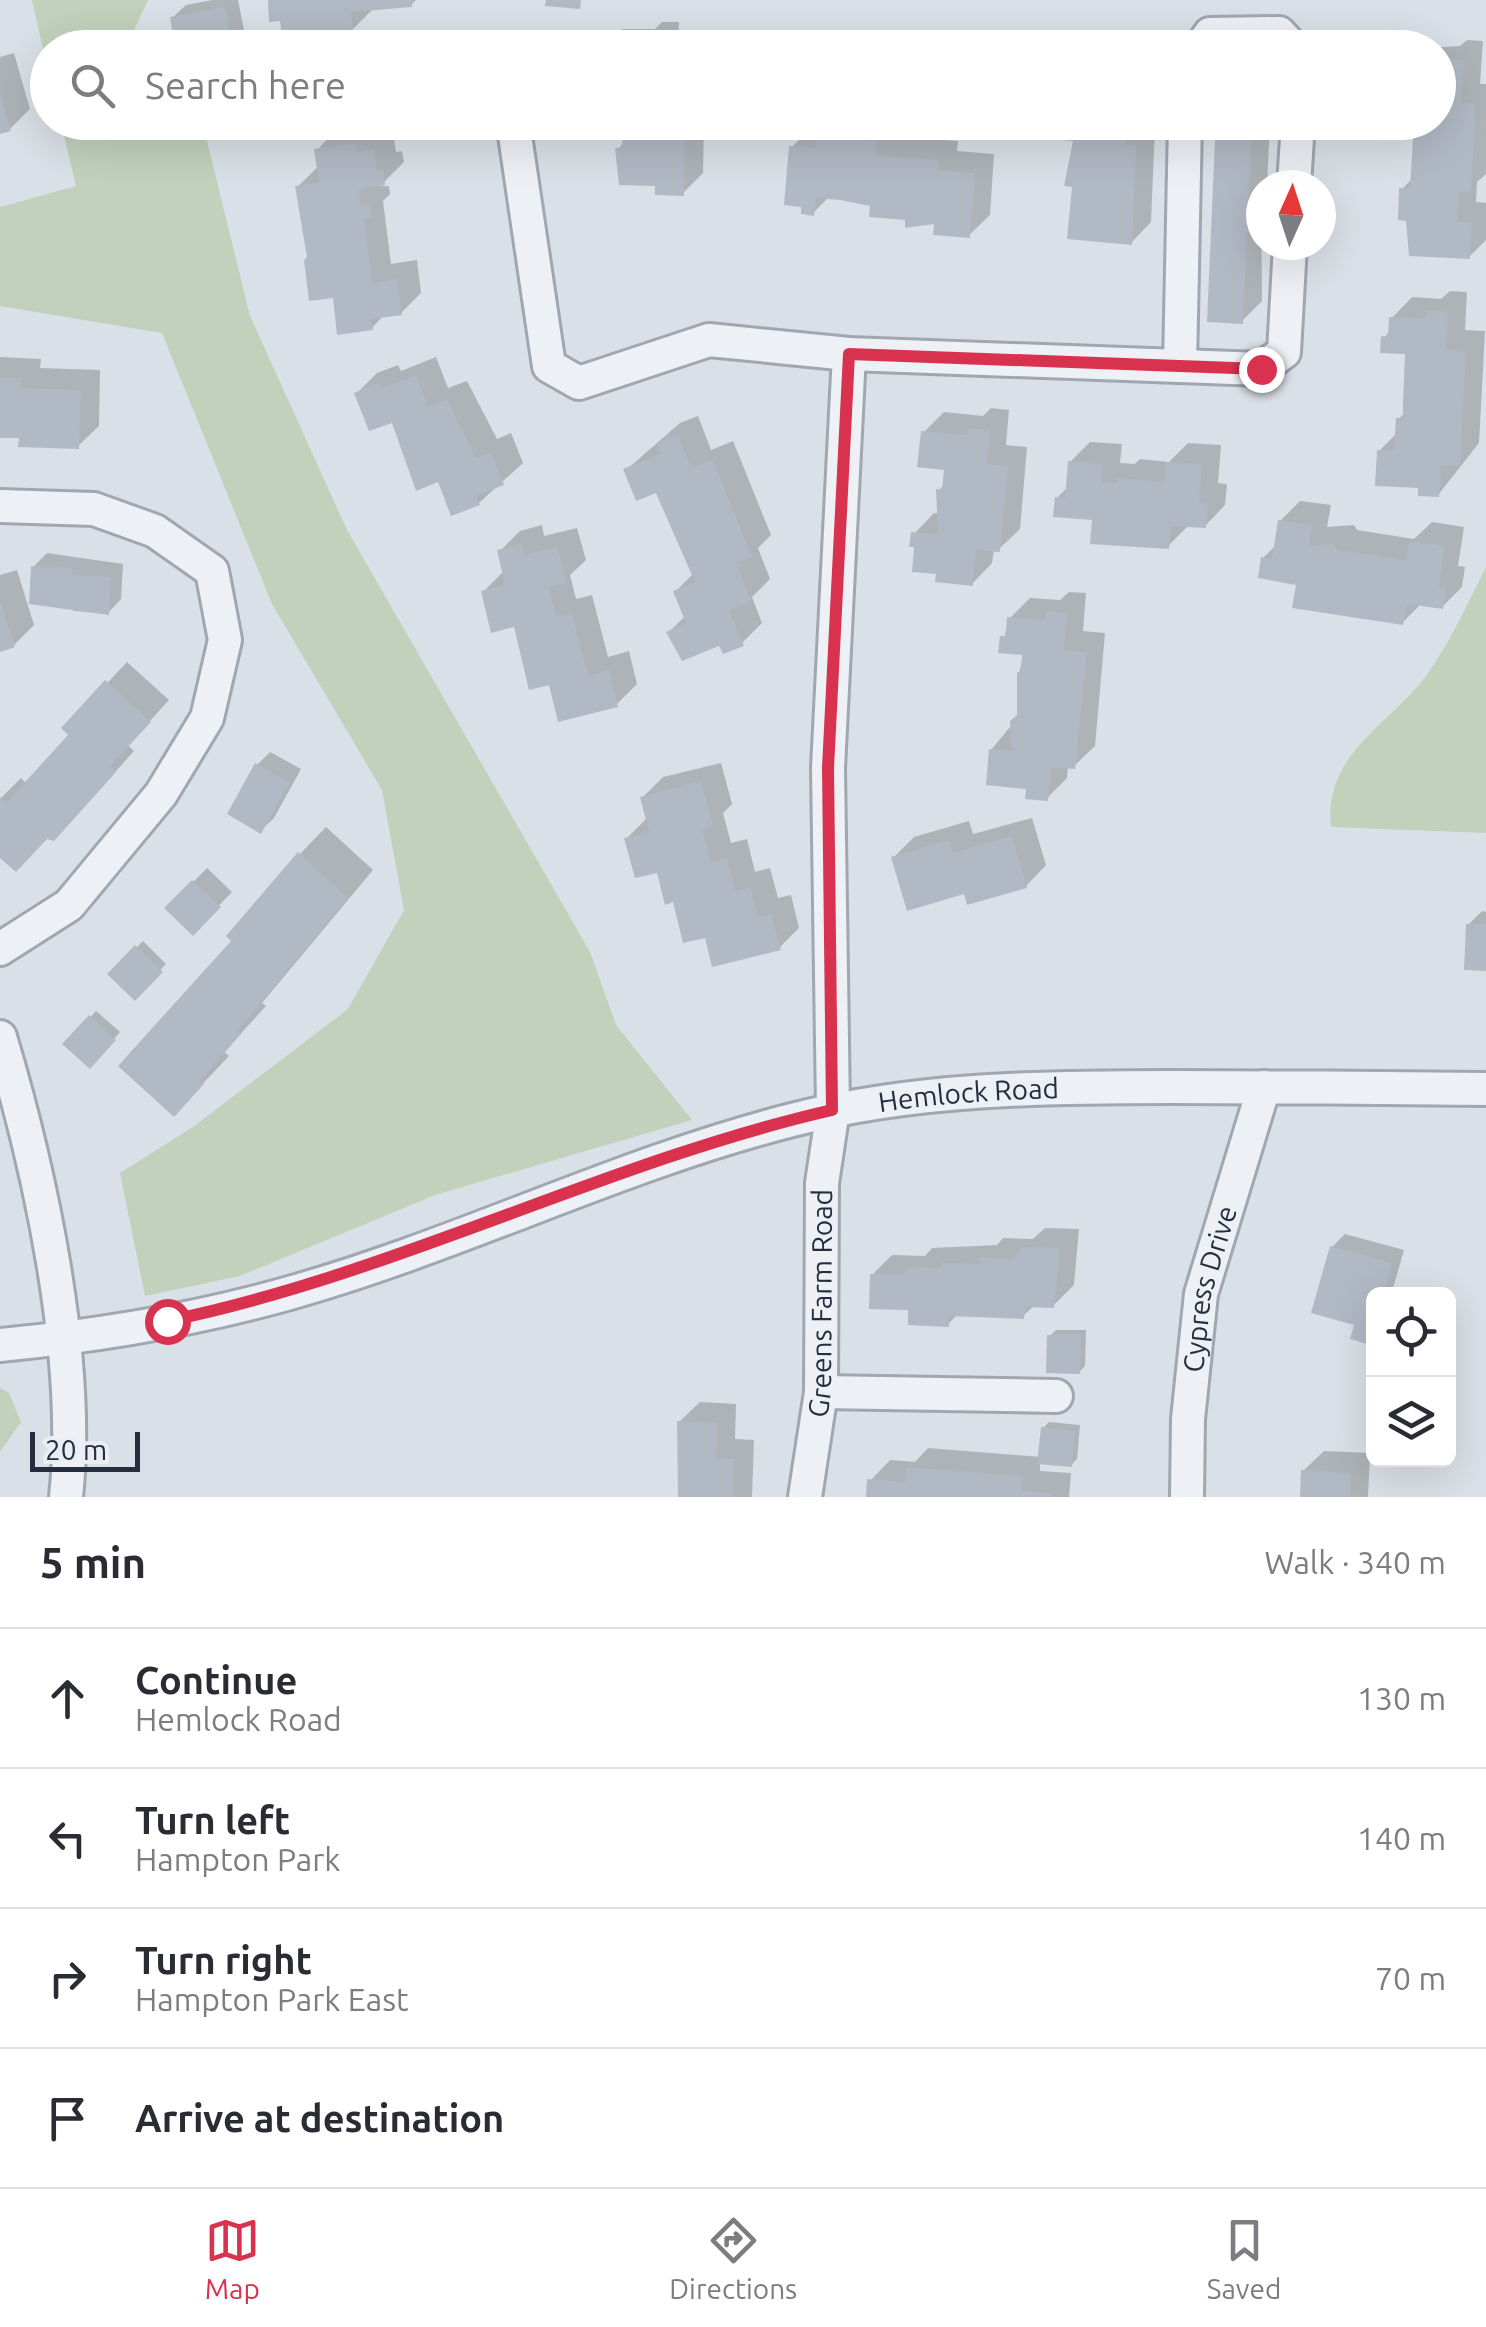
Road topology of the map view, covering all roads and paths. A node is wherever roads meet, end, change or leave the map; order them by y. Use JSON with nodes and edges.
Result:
{"nodes":[{"id":1,"x":517,"y":140,"type":"edge"},
{"id":2,"x":1185,"y":140,"type":"edge"},
{"id":3,"x":1297,"y":140,"type":"edge"},
{"id":4,"x":1295,"y":170,"type":"edge"},
{"id":5,"x":1289,"y":260,"type":"edge"},
{"id":6,"x":849,"y":354,"type":"junction"},
{"id":7,"x":1180,"y":366,"type":"junction"},
{"id":8,"x":0,"y":506,"type":"edge"},
{"id":9,"x":0,"y":948,"type":"edge"},
{"id":10,"x":0,"y":1037,"type":"edge"},
{"id":11,"x":1264,"y":1087,"type":"junction"},
{"id":12,"x":1486,"y":1089,"type":"edge"},
{"id":13,"x":832,"y":1110,"type":"junction"},
{"id":14,"x":65,"y":1339,"type":"junction"},
{"id":15,"x":0,"y":1345,"type":"edge"},
{"id":16,"x":820,"y":1392,"type":"junction"},
{"id":17,"x":1056,"y":1396,"type":"dead end"},
{"id":18,"x":66,"y":1497,"type":"edge"},
{"id":19,"x":805,"y":1497,"type":"edge"},
{"id":20,"x":1186,"y":1497,"type":"edge"}],
"edges":[{"from":1,"to":6,"type":"street"},
{"from":2,"to":7,"type":"street"},
{"from":3,"to":4,"type":"street"},
{"from":5,"to":7,"type":"street"},
{"from":6,"to":7,"type":"street"},
{"from":6,"to":13,"type":"street","name":"Greens Farm Road"},
{"from":8,"to":9,"type":"street"},
{"from":10,"to":14,"type":"street"},
{"from":11,"to":12,"type":"street","name":"Hemlock Road"},
{"from":11,"to":13,"type":"street","name":"Hemlock Road"},
{"from":11,"to":20,"type":"street","name":"Cypress Drive"},
{"from":13,"to":14,"type":"street","name":"Hemlock Road"},
{"from":13,"to":16,"type":"street","name":"Greens Farm Road"},
{"from":14,"to":15,"type":"street","name":"Hemlock Road"},
{"from":14,"to":18,"type":"street"},
{"from":16,"to":17,"type":"street"},
{"from":16,"to":19,"type":"street","name":"Greens Farm Road"}]}
